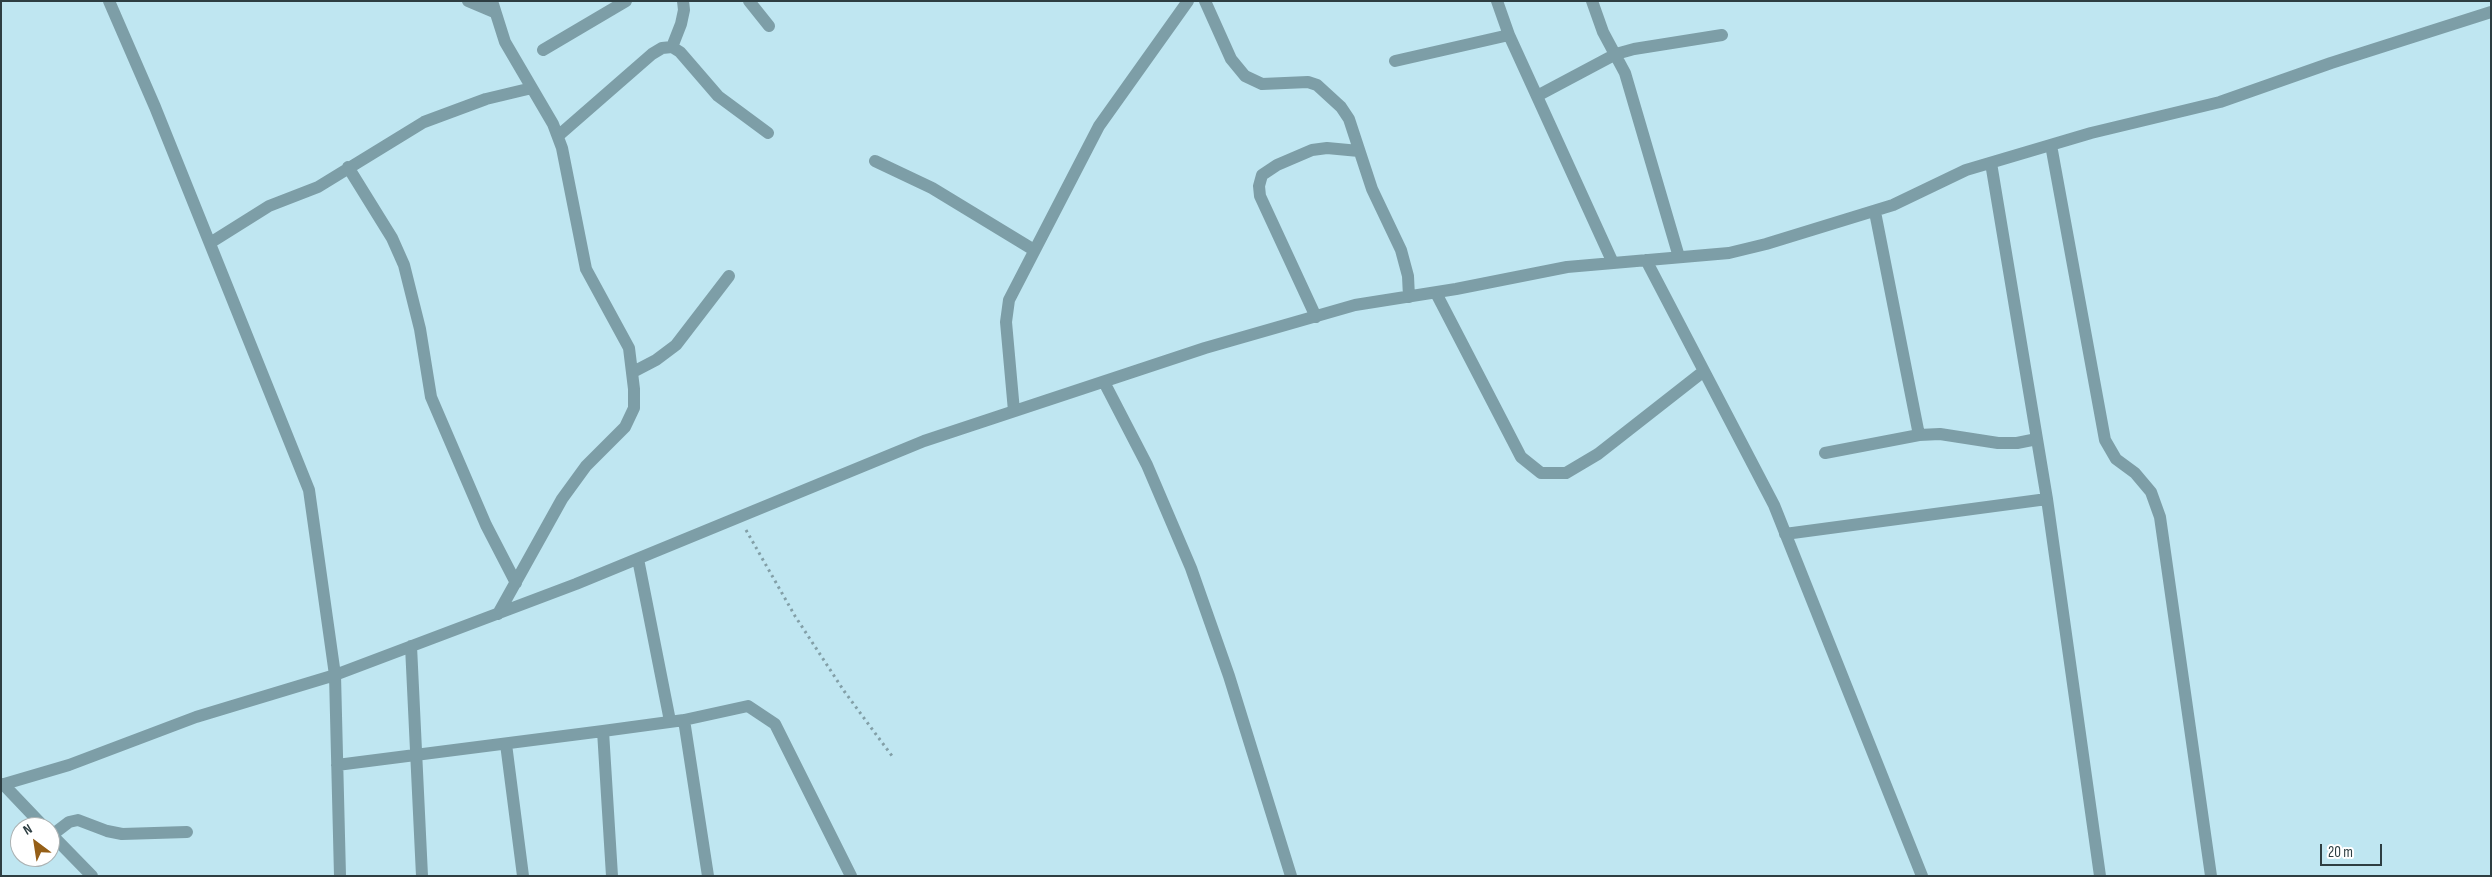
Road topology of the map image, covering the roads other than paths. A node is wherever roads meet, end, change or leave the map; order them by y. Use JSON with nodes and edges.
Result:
{"nodes":[{"id":1,"x":109,"y":1,"type":"edge"},
{"id":2,"x":468,"y":1,"type":"edge"},
{"id":3,"x":626,"y":1,"type":"edge"},
{"id":4,"x":683,"y":1,"type":"edge"},
{"id":5,"x":749,"y":1,"type":"edge"},
{"id":6,"x":1188,"y":1,"type":"edge"},
{"id":7,"x":1206,"y":1,"type":"edge"},
{"id":8,"x":1497,"y":1,"type":"edge"},
{"id":9,"x":1592,"y":1,"type":"edge"},
{"id":10,"x":493,"y":7,"type":"edge"},
{"id":11,"x":2491,"y":12,"type":"edge"},
{"id":12,"x":769,"y":26,"type":"dead end"},
{"id":13,"x":1509,"y":35,"type":"junction"},
{"id":14,"x":1722,"y":35,"type":"dead end"},
{"id":15,"x":672,"y":47,"type":"junction"},
{"id":16,"x":544,"y":50,"type":"dead end"},
{"id":17,"x":1616,"y":54,"type":"junction"},
{"id":18,"x":1395,"y":61,"type":"dead end"},
{"id":19,"x":532,"y":88,"type":"junction"},
{"id":20,"x":1537,"y":96,"type":"junction"},
{"id":21,"x":768,"y":133,"type":"dead end"},
{"id":22,"x":558,"y":136,"type":"junction"},
{"id":23,"x":2051,"y":145,"type":"junction"},
{"id":24,"x":1359,"y":151,"type":"junction"},
{"id":25,"x":875,"y":161,"type":"dead end"},
{"id":26,"x":1991,"y":162,"type":"junction"},
{"id":27,"x":348,"y":167,"type":"junction"},
{"id":28,"x":1875,"y":212,"type":"junction"},
{"id":29,"x":210,"y":243,"type":"junction"},
{"id":30,"x":1034,"y":250,"type":"junction"},
{"id":31,"x":1679,"y":257,"type":"junction"},
{"id":32,"x":1646,"y":260,"type":"junction"},
{"id":33,"x":1613,"y":263,"type":"junction"},
{"id":34,"x":728,"y":276,"type":"dead end"},
{"id":35,"x":1436,"y":292,"type":"junction"},
{"id":36,"x":1409,"y":297,"type":"junction"},
{"id":37,"x":1316,"y":317,"type":"junction"},
{"id":38,"x":1704,"y":371,"type":"junction"},
{"id":39,"x":633,"y":372,"type":"junction"},
{"id":40,"x":1104,"y":382,"type":"junction"},
{"id":41,"x":1014,"y":411,"type":"junction"},
{"id":42,"x":1919,"y":435,"type":"junction"},
{"id":43,"x":2037,"y":439,"type":"junction"},
{"id":44,"x":1825,"y":453,"type":"dead end"},
{"id":45,"x":2047,"y":499,"type":"junction"},
{"id":46,"x":1786,"y":534,"type":"junction"},
{"id":47,"x":638,"y":558,"type":"junction"},
{"id":48,"x":516,"y":582,"type":"junction"},
{"id":49,"x":498,"y":614,"type":"junction"},
{"id":50,"x":411,"y":646,"type":"junction"},
{"id":51,"x":335,"y":674,"type":"junction"},
{"id":52,"x":684,"y":720,"type":"junction"},
{"id":53,"x":670,"y":722,"type":"junction"},
{"id":54,"x":603,"y":731,"type":"junction"},
{"id":55,"x":506,"y":744,"type":"junction"},
{"id":56,"x":416,"y":756,"type":"junction"},
{"id":57,"x":337,"y":765,"type":"junction"},
{"id":58,"x":2,"y":784,"type":"edge"},
{"id":59,"x":35,"y":817,"type":"edge"},
{"id":60,"x":60,"y":826,"type":"edge"},
{"id":61,"x":187,"y":832,"type":"dead end"},
{"id":62,"x":60,"y":843,"type":"edge"},
{"id":63,"x":92,"y":876,"type":"edge"},
{"id":64,"x":340,"y":876,"type":"edge"},
{"id":65,"x":422,"y":876,"type":"edge"},
{"id":66,"x":523,"y":876,"type":"edge"},
{"id":67,"x":612,"y":876,"type":"edge"},
{"id":68,"x":708,"y":876,"type":"edge"},
{"id":69,"x":851,"y":876,"type":"edge"},
{"id":70,"x":1291,"y":876,"type":"edge"},
{"id":71,"x":1922,"y":876,"type":"edge"},
{"id":72,"x":2100,"y":876,"type":"edge"},
{"id":73,"x":2211,"y":876,"type":"edge"}],
"edges":[{"from":1,"to":29,"type":"street"},
{"from":2,"to":10,"type":"street"},
{"from":3,"to":16,"type":"street"},
{"from":4,"to":15,"type":"street"},
{"from":5,"to":12,"type":"street"},
{"from":6,"to":30,"type":"street"},
{"from":7,"to":24,"type":"street"},
{"from":8,"to":13,"type":"street"},
{"from":9,"to":17,"type":"street"},
{"from":10,"to":19,"type":"street"},
{"from":11,"to":23,"type":"street"},
{"from":13,"to":18,"type":"street"},
{"from":13,"to":20,"type":"street"},
{"from":14,"to":17,"type":"street"},
{"from":15,"to":21,"type":"street"},
{"from":15,"to":22,"type":"street"},
{"from":17,"to":20,"type":"street"},
{"from":17,"to":31,"type":"street"},
{"from":19,"to":22,"type":"street"},
{"from":19,"to":27,"type":"street"},
{"from":20,"to":33,"type":"street"},
{"from":22,"to":39,"type":"street"},
{"from":23,"to":26,"type":"street"},
{"from":23,"to":73,"type":"street"},
{"from":24,"to":36,"type":"street"},
{"from":24,"to":37,"type":"street"},
{"from":25,"to":30,"type":"street"},
{"from":26,"to":28,"type":"street"},
{"from":26,"to":43,"type":"street"},
{"from":27,"to":29,"type":"street"},
{"from":27,"to":48,"type":"street"},
{"from":28,"to":31,"type":"street"},
{"from":28,"to":42,"type":"street"},
{"from":29,"to":51,"type":"street"},
{"from":30,"to":41,"type":"street"},
{"from":31,"to":32,"type":"street"},
{"from":32,"to":33,"type":"street"},
{"from":32,"to":38,"type":"street"},
{"from":33,"to":35,"type":"street"},
{"from":34,"to":39,"type":"street"},
{"from":35,"to":36,"type":"street"},
{"from":35,"to":38,"type":"street"},
{"from":36,"to":37,"type":"street"},
{"from":37,"to":40,"type":"street"},
{"from":38,"to":46,"type":"street"},
{"from":39,"to":48,"type":"street"},
{"from":40,"to":41,"type":"street"},
{"from":40,"to":70,"type":"street"},
{"from":41,"to":47,"type":"street"},
{"from":42,"to":43,"type":"street"},
{"from":42,"to":44,"type":"street"},
{"from":43,"to":45,"type":"street"},
{"from":45,"to":46,"type":"street"},
{"from":45,"to":72,"type":"street"},
{"from":46,"to":71,"type":"street"},
{"from":47,"to":49,"type":"street"},
{"from":47,"to":53,"type":"street"},
{"from":48,"to":49,"type":"street"},
{"from":49,"to":50,"type":"street"},
{"from":50,"to":51,"type":"street"},
{"from":50,"to":56,"type":"street"},
{"from":51,"to":57,"type":"street"},
{"from":51,"to":58,"type":"street"},
{"from":52,"to":53,"type":"street"},
{"from":52,"to":68,"type":"street"},
{"from":52,"to":69,"type":"street"},
{"from":53,"to":54,"type":"street"},
{"from":54,"to":55,"type":"street"},
{"from":54,"to":67,"type":"street"},
{"from":55,"to":56,"type":"street"},
{"from":55,"to":66,"type":"street"},
{"from":56,"to":57,"type":"street"},
{"from":56,"to":65,"type":"street"},
{"from":57,"to":64,"type":"street"},
{"from":58,"to":59,"type":"street"},
{"from":60,"to":61,"type":"street"},
{"from":62,"to":63,"type":"street"}]}
